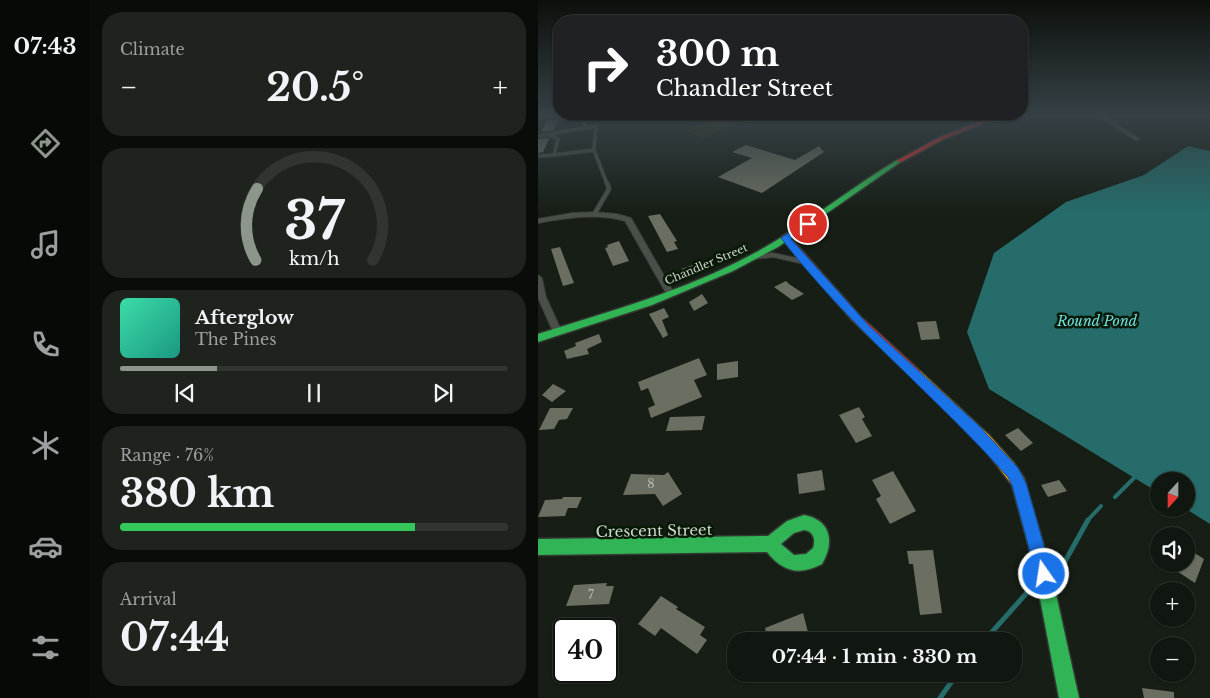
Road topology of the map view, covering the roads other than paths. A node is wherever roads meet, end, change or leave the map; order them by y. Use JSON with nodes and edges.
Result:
{"nodes":[{"id":1,"x":556,"y":148,"type":"edge"},
{"id":2,"x":921,"y":148,"type":"edge"},
{"id":3,"x":594,"y":150,"type":"joint"},
{"id":4,"x":554,"y":155,"type":"junction"},
{"id":5,"x":538,"y":156,"type":"edge"},
{"id":6,"x":595,"y":213,"type":"junction"},
{"id":7,"x":538,"y":221,"type":"edge"},
{"id":8,"x":786,"y":238,"type":"junction"},
{"id":9,"x":754,"y":257,"type":"junction"},
{"id":10,"x":808,"y":263,"type":"junction"},
{"id":11,"x":538,"y":278,"type":"edge"},
{"id":12,"x":670,"y":293,"type":"junction"},
{"id":13,"x":557,"y":332,"type":"junction"},
{"id":14,"x":538,"y":338,"type":"edge"},
{"id":15,"x":771,"y":544,"type":"junction"},
{"id":16,"x":538,"y":548,"type":"edge"},
{"id":17,"x":1069,"y":698,"type":"edge"}],
"edges":[{"from":1,"to":4,"type":"lane"},
{"from":2,"to":8,"type":"main road","name":"Chandler Street"},
{"from":3,"to":4,"type":"lane"},
{"from":3,"to":6,"type":"lane"},
{"from":4,"to":5,"type":"lane"},
{"from":6,"to":7,"type":"street"},
{"from":6,"to":12,"type":"street"},
{"from":8,"to":9,"type":"main road","name":"Chandler Street"},
{"from":8,"to":10,"type":"main road"},
{"from":9,"to":10,"type":"street"},
{"from":9,"to":12,"type":"main road","name":"Chandler Street"},
{"from":10,"to":17,"type":"main road"},
{"from":11,"to":13,"type":"street"},
{"from":12,"to":13,"type":"main road","name":"Chandler Street"},
{"from":13,"to":14,"type":"main road","name":"Chandler Street"},
{"from":15,"to":15,"type":"main road"},
{"from":15,"to":16,"type":"main road","name":"Crescent Street"}]}
